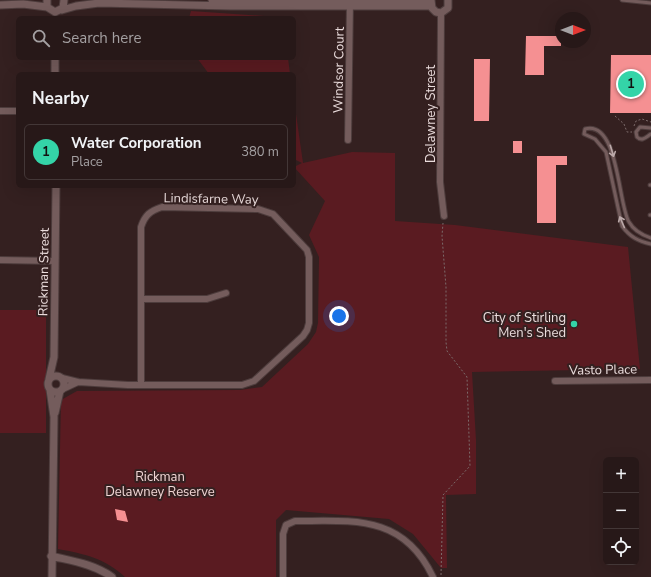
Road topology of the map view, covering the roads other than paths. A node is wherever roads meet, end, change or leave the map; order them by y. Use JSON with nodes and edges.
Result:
{"nodes":[{"id":1,"x":64,"y":0,"type":"edge"},
{"id":2,"x":212,"y":0,"type":"edge"},
{"id":3,"x":448,"y":0,"type":"edge"},
{"id":4,"x":622,"y":0,"type":"edge"},
{"id":5,"x":254,"y":2,"type":"edge"},
{"id":6,"x":429,"y":2,"type":"edge"},
{"id":7,"x":350,"y":3,"type":"edge"},
{"id":8,"x":651,"y":3,"type":"edge"},
{"id":9,"x":0,"y":5,"type":"edge"},
{"id":10,"x":48,"y":6,"type":"edge"},
{"id":11,"x":59,"y":13,"type":"edge"},
{"id":12,"x":441,"y":13,"type":"junction"},
{"id":13,"x":50,"y":16,"type":"edge"},
{"id":14,"x":55,"y":60,"type":"edge"},
{"id":15,"x":55,"y":72,"type":"edge"},
{"id":16,"x":0,"y":111,"type":"edge"},
{"id":17,"x":16,"y":111,"type":"edge"},
{"id":18,"x":651,"y":128,"type":"edge"},
{"id":19,"x":651,"y":134,"type":"edge"},
{"id":20,"x":348,"y":140,"type":"dead end"},
{"id":21,"x":56,"y":188,"type":"edge"},
{"id":22,"x":444,"y":216,"type":"road end"},
{"id":23,"x":651,"y":238,"type":"edge"},
{"id":24,"x":651,"y":244,"type":"edge"},
{"id":25,"x":0,"y":260,"type":"edge"},
{"id":26,"x":55,"y":261,"type":"junction"},
{"id":27,"x":226,"y":293,"type":"dead end"},
{"id":28,"x":141,"y":299,"type":"junction"},
{"id":29,"x":54,"y":357,"type":"junction"},
{"id":30,"x":61,"y":377,"type":"junction"},
{"id":31,"x":49,"y":379,"type":"junction"},
{"id":32,"x":651,"y":380,"type":"edge"},
{"id":33,"x":555,"y":381,"type":"dead end"},
{"id":34,"x":78,"y":382,"type":"junction"},
{"id":35,"x":141,"y":384,"type":"junction"},
{"id":36,"x":50,"y":390,"type":"junction"},
{"id":37,"x":62,"y":390,"type":"junction"},
{"id":38,"x":54,"y":417,"type":"junction"},
{"id":39,"x":51,"y":556,"type":"junction"},
{"id":40,"x":52,"y":577,"type":"edge"},
{"id":41,"x":112,"y":577,"type":"edge"},
{"id":42,"x":283,"y":577,"type":"edge"},
{"id":43,"x":433,"y":577,"type":"edge"}],
"edges":[{"from":1,"to":11,"type":"street"},
{"from":2,"to":5,"type":"street"},
{"from":3,"to":12,"type":"street"},
{"from":4,"to":8,"type":"lane"},
{"from":5,"to":7,"type":"street"},
{"from":5,"to":11,"type":"street"},
{"from":6,"to":7,"type":"street"},
{"from":6,"to":12,"type":"street"},
{"from":7,"to":20,"type":"street","name":"Windsor Court"},
{"from":9,"to":10,"type":"street"},
{"from":10,"to":11,"type":"street"},
{"from":10,"to":13,"type":"street"},
{"from":12,"to":22,"type":"street","name":"Delawney Street"},
{"from":14,"to":15,"type":"street"},
{"from":16,"to":17,"type":"street"},
{"from":18,"to":19,"type":"lane"},
{"from":21,"to":26,"type":"street","name":"Rickman Street"},
{"from":24,"to":23,"type":"lane","one_way":true},
{"from":25,"to":26,"type":"street"},
{"from":26,"to":29,"type":"street","name":"Rickman Street"},
{"from":27,"to":28,"type":"street"},
{"from":28,"to":35,"type":"street","name":"Lindisfarne Way"},
{"from":28,"to":35,"type":"street","name":"Lindisfarne Way"},
{"from":29,"to":30,"type":"street","name":"Rickman Street"},
{"from":29,"to":31,"type":"street","name":"Rickman Street"},
{"from":30,"to":31,"type":"street"},
{"from":30,"to":34,"type":"street","name":"Lindisfarne Way"},
{"from":30,"to":37,"type":"street"},
{"from":31,"to":36,"type":"street"},
{"from":32,"to":33,"type":"street","name":"Vasto Place"},
{"from":34,"to":35,"type":"street","name":"Lindisfarne Way"},
{"from":34,"to":37,"type":"street","name":"Lindisfarne Way"},
{"from":36,"to":37,"type":"street"},
{"from":36,"to":38,"type":"street"},
{"from":37,"to":38,"type":"street"},
{"from":38,"to":39,"type":"street"},
{"from":39,"to":40,"type":"street"},
{"from":39,"to":41,"type":"street"},
{"from":42,"to":43,"type":"street"}]}
